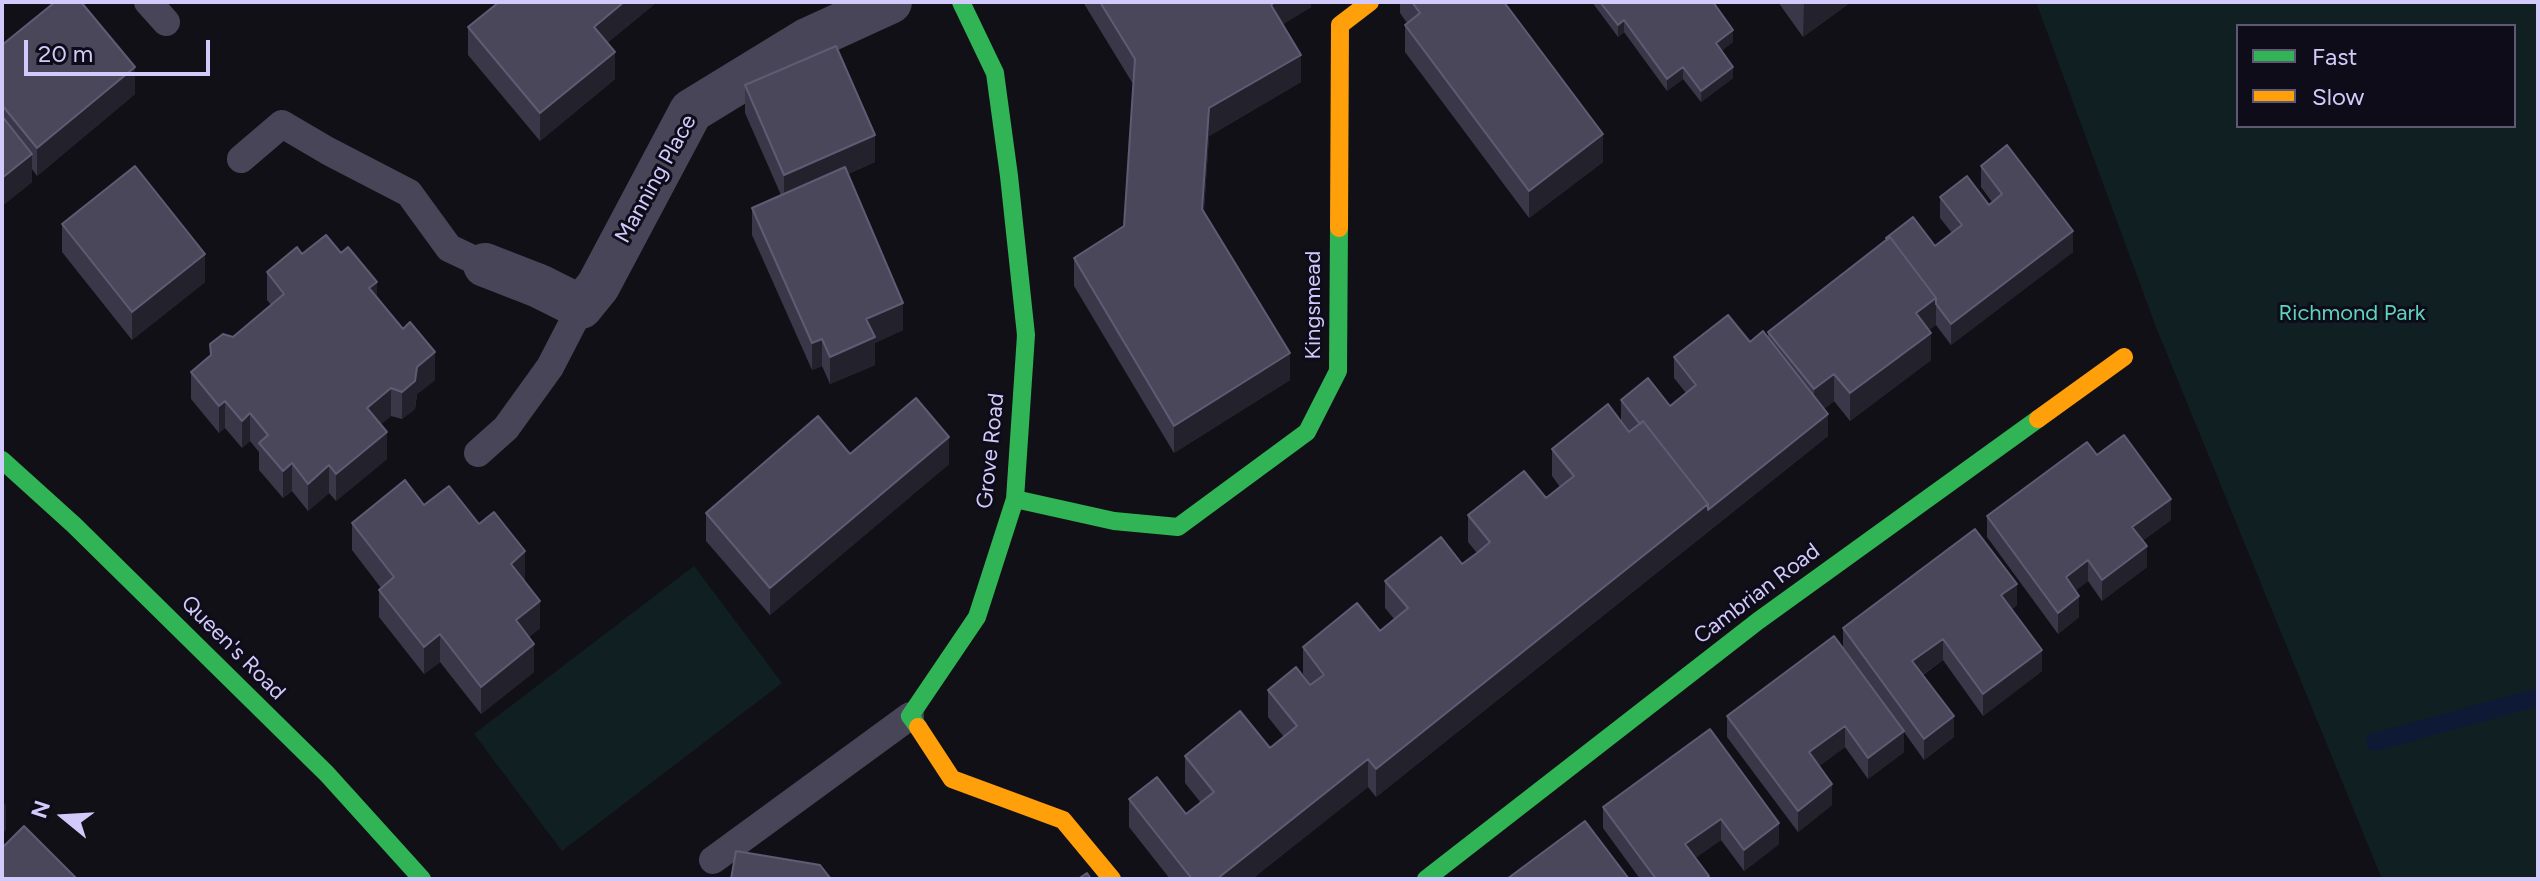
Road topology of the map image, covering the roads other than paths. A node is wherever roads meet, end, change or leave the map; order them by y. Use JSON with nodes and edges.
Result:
{"nodes":[{"id":1,"x":890,"y":2,"type":"edge"},
{"id":2,"x":961,"y":2,"type":"edge"},
{"id":3,"x":1370,"y":2,"type":"edge"},
{"id":4,"x":241,"y":159,"type":"dead end"},
{"id":5,"x":485,"y":265,"type":"joint"},
{"id":6,"x":581,"y":307,"type":"junction"},
{"id":7,"x":2124,"y":357,"type":"dead end"},
{"id":8,"x":478,"y":453,"type":"dead end"},
{"id":9,"x":2,"y":460,"type":"edge"},
{"id":10,"x":1015,"y":499,"type":"junction"},
{"id":11,"x":910,"y":716,"type":"junction"},
{"id":12,"x":713,"y":860,"type":"dead end"},
{"id":13,"x":422,"y":879,"type":"edge"},
{"id":14,"x":1112,"y":879,"type":"edge"},
{"id":15,"x":1426,"y":879,"type":"edge"}],
"edges":[{"from":1,"to":6,"type":"street","name":"Manning Place"},
{"from":2,"to":10,"type":"street","name":"Grove Road"},
{"from":3,"to":10,"type":"street","name":"Kingsmead"},
{"from":4,"to":5,"type":"lane"},
{"from":5,"to":6,"type":"street"},
{"from":6,"to":8,"type":"lane"},
{"from":7,"to":15,"type":"street","name":"Cambrian Road"},
{"from":9,"to":13,"type":"street","name":"Queen's Road"},
{"from":10,"to":11,"type":"street","name":"Grove Road"},
{"from":11,"to":12,"type":"lane"},
{"from":11,"to":14,"type":"street"}]}
